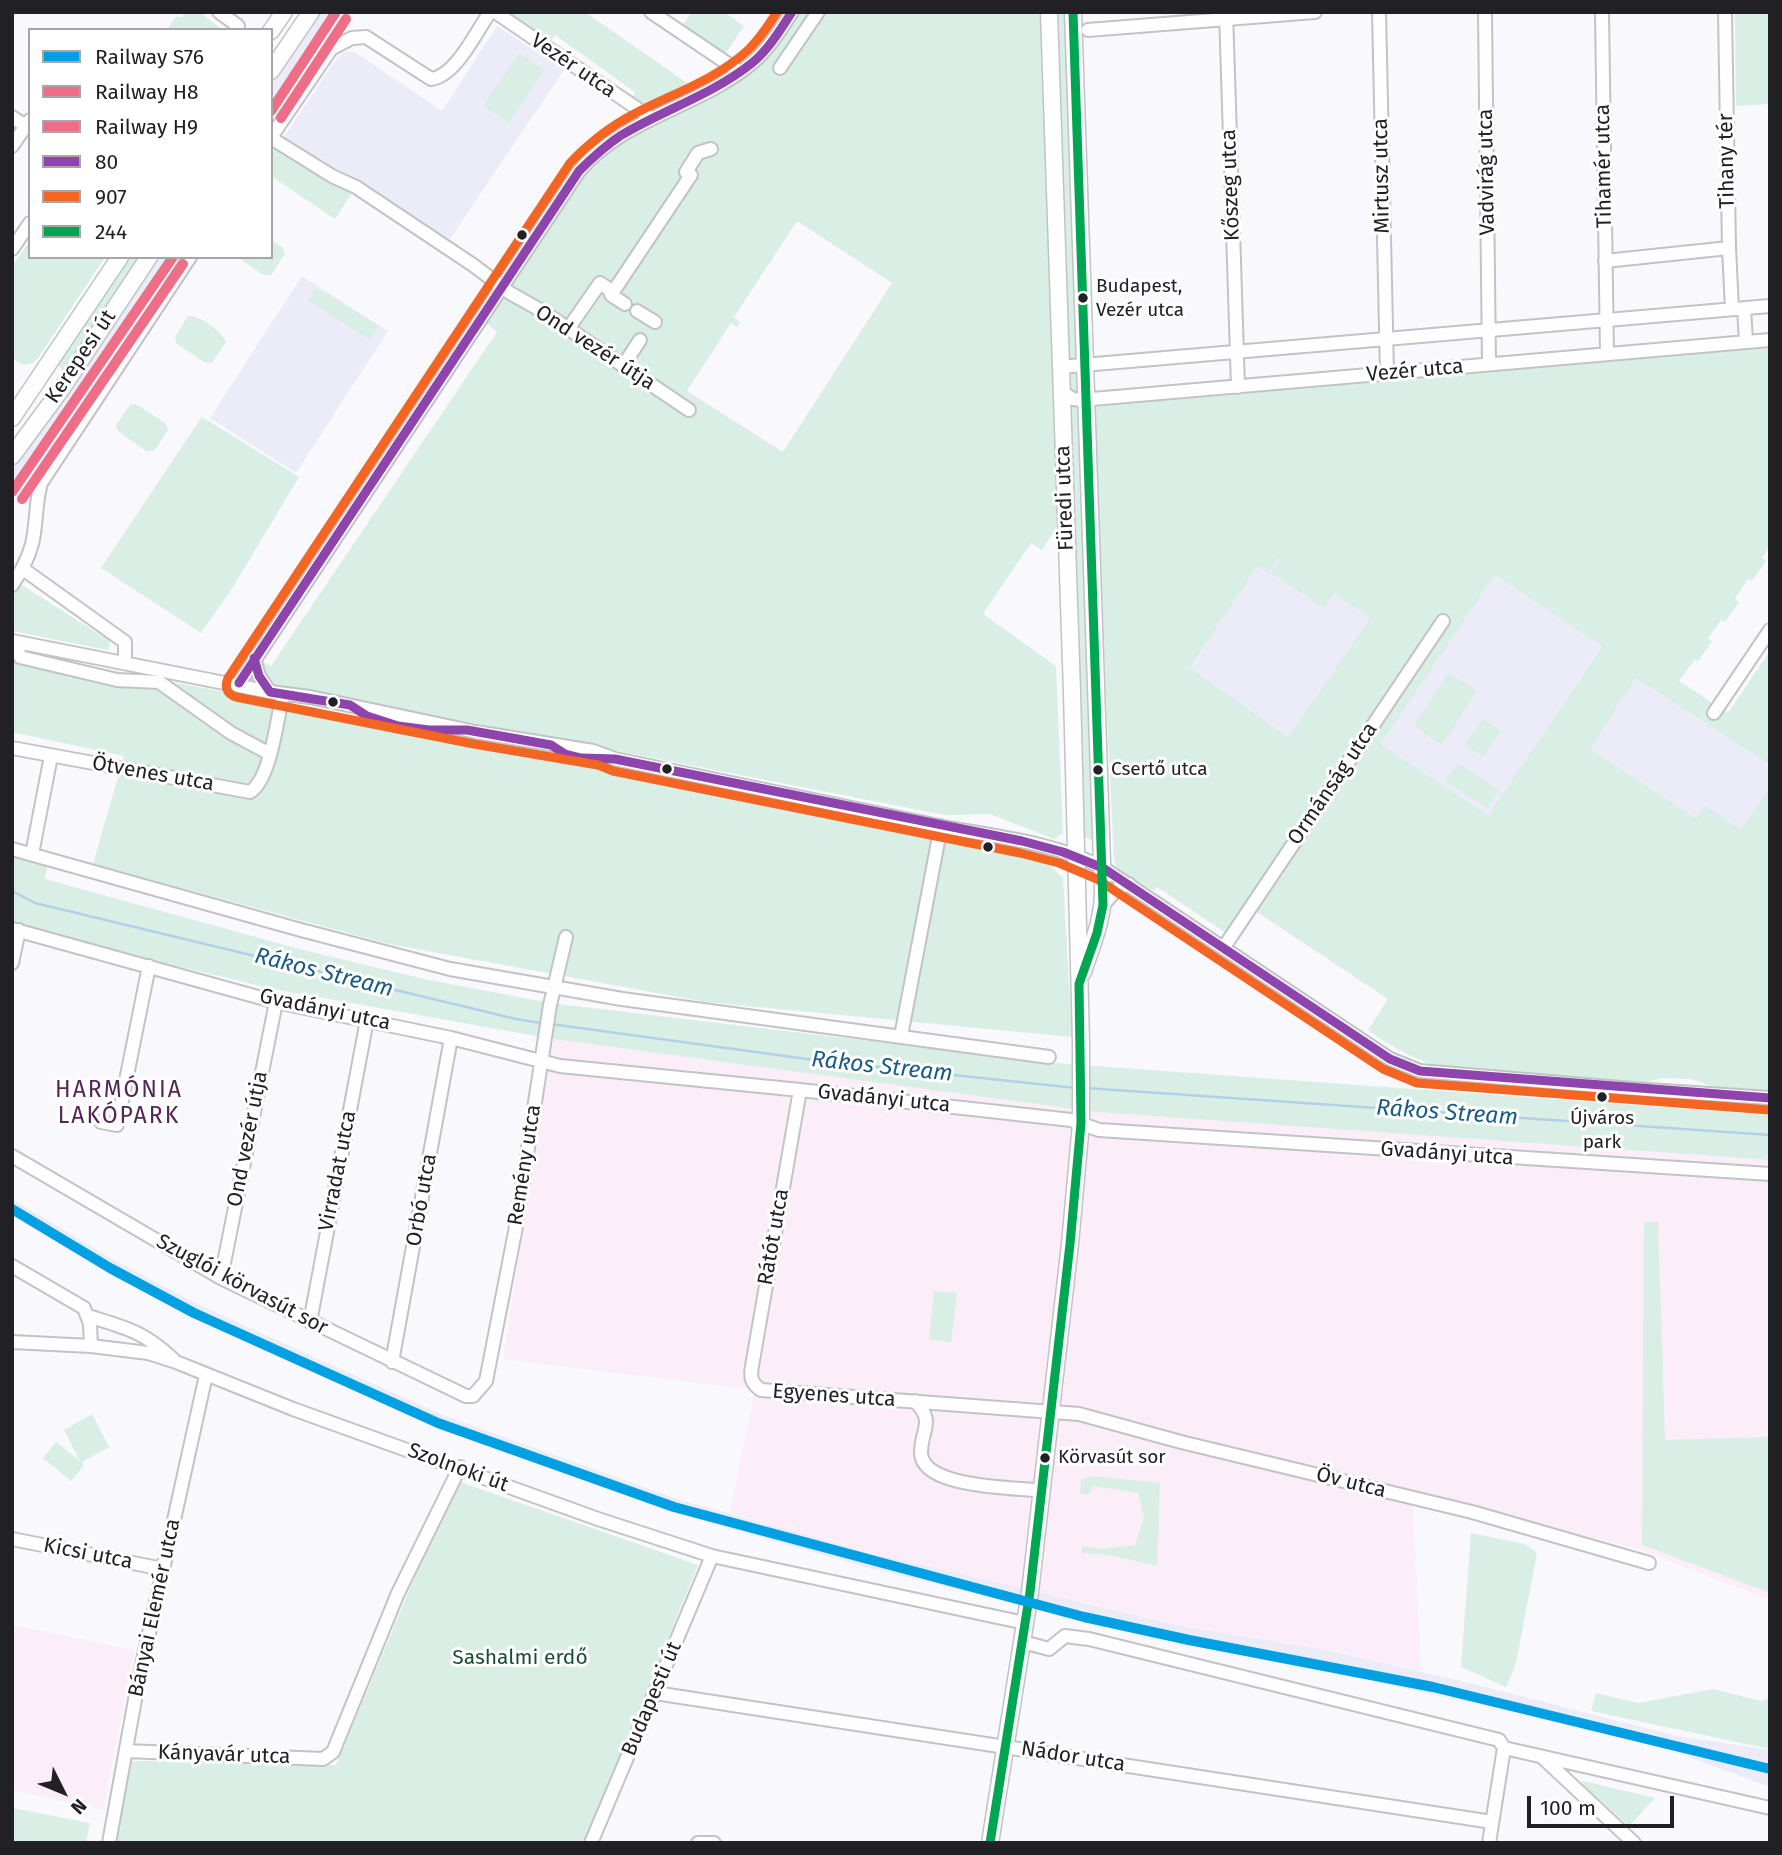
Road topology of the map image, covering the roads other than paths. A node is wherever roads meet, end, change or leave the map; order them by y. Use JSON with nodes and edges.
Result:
{"nodes":[{"id":1,"x":219,"y":12,"type":"edge"},
{"id":2,"x":284,"y":12,"type":"edge"},
{"id":3,"x":311,"y":12,"type":"edge"},
{"id":4,"x":490,"y":12,"type":"edge"},
{"id":5,"x":495,"y":12,"type":"edge"},
{"id":6,"x":651,"y":12,"type":"edge"},
{"id":7,"x":792,"y":12,"type":"edge"},
{"id":8,"x":818,"y":12,"type":"edge"},
{"id":9,"x":1049,"y":12,"type":"edge"},
{"id":10,"x":1073,"y":12,"type":"edge"},
{"id":11,"x":1315,"y":12,"type":"edge"},
{"id":12,"x":1379,"y":12,"type":"edge"},
{"id":13,"x":1485,"y":12,"type":"edge"},
{"id":14,"x":1602,"y":12,"type":"edge"},
{"id":15,"x":1725,"y":12,"type":"edge"},
{"id":16,"x":1226,"y":16,"type":"edge"},
{"id":17,"x":238,"y":26,"type":"dead end"},
{"id":18,"x":273,"y":28,"type":"edge"},
{"id":19,"x":1088,"y":30,"type":"dead end"},
{"id":20,"x":273,"y":68,"type":"edge"},
{"id":21,"x":780,"y":68,"type":"dead end"},
{"id":22,"x":740,"y":72,"type":"junction"},
{"id":23,"x":12,"y":117,"type":"edge"},
{"id":24,"x":651,"y":118,"type":"junction"},
{"id":25,"x":28,"y":123,"type":"edge"},
{"id":26,"x":273,"y":134,"type":"edge"},
{"id":27,"x":273,"y":138,"type":"edge"},
{"id":28,"x":12,"y":146,"type":"edge"},
{"id":29,"x":711,"y":149,"type":"dead end"},
{"id":30,"x":28,"y":226,"type":"edge"},
{"id":31,"x":1729,"y":248,"type":"junction"},
{"id":32,"x":12,"y":249,"type":"edge"},
{"id":33,"x":119,"y":259,"type":"edge"},
{"id":34,"x":148,"y":259,"type":"edge"},
{"id":35,"x":189,"y":259,"type":"edge"},
{"id":36,"x":1605,"y":261,"type":"junction"},
{"id":37,"x":501,"y":286,"type":"junction"},
{"id":38,"x":613,"y":292,"type":"junction"},
{"id":39,"x":625,"y":304,"type":"dead end"},
{"id":40,"x":1770,"y":306,"type":"edge"},
{"id":41,"x":1738,"y":308,"type":"junction"},
{"id":42,"x":637,"y":311,"type":"dead end"},
{"id":43,"x":1605,"y":320,"type":"junction"},
{"id":44,"x":655,"y":322,"type":"dead end"},
{"id":45,"x":568,"y":329,"type":"junction"},
{"id":46,"x":1488,"y":331,"type":"junction"},
{"id":47,"x":1385,"y":339,"type":"junction"},
{"id":48,"x":640,"y":340,"type":"dead end"},
{"id":49,"x":1770,"y":340,"type":"edge"},
{"id":50,"x":1746,"y":342,"type":"junction"},
{"id":51,"x":1236,"y":352,"type":"junction"},
{"id":52,"x":1607,"y":354,"type":"junction"},
{"id":53,"x":1489,"y":364,"type":"junction"},
{"id":54,"x":1086,"y":365,"type":"junction"},
{"id":55,"x":623,"y":366,"type":"junction"},
{"id":56,"x":1060,"y":368,"type":"junction"},
{"id":57,"x":1387,"y":373,"type":"junction"},
{"id":58,"x":1238,"y":387,"type":"junction"},
{"id":59,"x":1062,"y":392,"type":"junction"},
{"id":60,"x":1087,"y":400,"type":"junction"},
{"id":61,"x":689,"y":410,"type":"dead end"},
{"id":62,"x":12,"y":418,"type":"edge"},
{"id":63,"x":12,"y":456,"type":"edge"},
{"id":64,"x":23,"y":569,"type":"junction"},
{"id":65,"x":12,"y":585,"type":"edge"},
{"id":66,"x":1443,"y":621,"type":"dead end"},
{"id":67,"x":1770,"y":630,"type":"edge"},
{"id":68,"x":14,"y":642,"type":"edge"},
{"id":69,"x":254,"y":659,"type":"junction"},
{"id":70,"x":125,"y":662,"type":"junction"},
{"id":71,"x":238,"y":685,"type":"junction"},
{"id":72,"x":276,"y":693,"type":"junction"},
{"id":73,"x":1714,"y":713,"type":"dead end"},
{"id":74,"x":12,"y":748,"type":"edge"},
{"id":75,"x":270,"y":754,"type":"junction"},
{"id":76,"x":51,"y":756,"type":"junction"},
{"id":77,"x":941,"y":826,"type":"junction"},
{"id":78,"x":12,"y":849,"type":"edge"},
{"id":79,"x":32,"y":854,"type":"junction"},
{"id":80,"x":1076,"y":856,"type":"junction"},
{"id":81,"x":1103,"y":867,"type":"junction"},
{"id":82,"x":1129,"y":884,"type":"junction"},
{"id":83,"x":1103,"y":905,"type":"junction"},
{"id":84,"x":16,"y":929,"type":"edge"},
{"id":85,"x":566,"y":937,"type":"dead end"},
{"id":86,"x":1224,"y":947,"type":"junction"},
{"id":87,"x":12,"y":963,"type":"edge"},
{"id":88,"x":149,"y":966,"type":"junction"},
{"id":89,"x":1079,"y":984,"type":"junction"},
{"id":90,"x":554,"y":986,"type":"junction"},
{"id":91,"x":276,"y":1002,"type":"junction"},
{"id":92,"x":367,"y":1020,"type":"junction"},
{"id":93,"x":901,"y":1036,"type":"junction"},
{"id":94,"x":452,"y":1038,"type":"junction"},
{"id":95,"x":1049,"y":1057,"type":"dead end"},
{"id":96,"x":540,"y":1061,"type":"junction"},
{"id":97,"x":800,"y":1090,"type":"junction"},
{"id":98,"x":1770,"y":1098,"type":"edge"},
{"id":99,"x":101,"y":1122,"type":"dead end"},
{"id":100,"x":1081,"y":1123,"type":"junction"},
{"id":101,"x":12,"y":1156,"type":"edge"},
{"id":102,"x":1770,"y":1174,"type":"edge"},
{"id":103,"x":12,"y":1266,"type":"edge"},
{"id":104,"x":221,"y":1278,"type":"junction"},
{"id":105,"x":88,"y":1316,"type":"junction"},
{"id":106,"x":310,"y":1322,"type":"junction"},
{"id":107,"x":12,"y":1342,"type":"edge"},
{"id":108,"x":91,"y":1346,"type":"junction"},
{"id":109,"x":176,"y":1362,"type":"junction"},
{"id":110,"x":393,"y":1362,"type":"junction"},
{"id":111,"x":206,"y":1375,"type":"junction"},
{"id":112,"x":754,"y":1385,"type":"joint"},
{"id":113,"x":478,"y":1392,"type":"joint"},
{"id":114,"x":915,"y":1401,"type":"junction"},
{"id":115,"x":1051,"y":1410,"type":"junction"},
{"id":116,"x":460,"y":1467,"type":"junction"},
{"id":117,"x":1042,"y":1492,"type":"junction"},
{"id":118,"x":12,"y":1539,"type":"edge"},
{"id":119,"x":712,"y":1556,"type":"junction"},
{"id":120,"x":1649,"y":1563,"type":"dead end"},
{"id":121,"x":163,"y":1569,"type":"junction"},
{"id":122,"x":1025,"y":1623,"type":"junction"},
{"id":123,"x":1023,"y":1642,"type":"junction"},
{"id":124,"x":654,"y":1693,"type":"junction"},
{"id":125,"x":1005,"y":1746,"type":"junction"},
{"id":126,"x":1504,"y":1748,"type":"junction"},
{"id":127,"x":125,"y":1751,"type":"junction"},
{"id":128,"x":1540,"y":1755,"type":"junction"},
{"id":129,"x":1770,"y":1808,"type":"edge"},
{"id":130,"x":1492,"y":1822,"type":"junction"},
{"id":131,"x":109,"y":1843,"type":"edge"},
{"id":132,"x":591,"y":1843,"type":"edge"},
{"id":133,"x":698,"y":1843,"type":"edge"},
{"id":134,"x":714,"y":1843,"type":"edge"},
{"id":135,"x":990,"y":1843,"type":"edge"},
{"id":136,"x":1489,"y":1843,"type":"edge"},
{"id":137,"x":1634,"y":1843,"type":"edge"}],
"edges":[{"from":1,"to":17,"type":"street"},
{"from":2,"to":18,"type":"main road"},
{"from":3,"to":20,"type":"main road"},
{"from":4,"to":26,"type":"street"},
{"from":5,"to":24,"type":"street","name":"Vezér utca"},
{"from":6,"to":22,"type":"street"},
{"from":7,"to":22,"type":"street"},
{"from":8,"to":21,"type":"street"},
{"from":9,"to":56,"type":"main road","name":"Füredi utca"},
{"from":10,"to":54,"type":"main road","name":"Füredi utca"},
{"from":11,"to":16,"type":"street"},
{"from":12,"to":47,"type":"street","name":"Mirtusz utca"},
{"from":13,"to":46,"type":"street","name":"Vadvirág utca"},
{"from":14,"to":36,"type":"street","name":"Tihamér utca"},
{"from":15,"to":31,"type":"street","name":"Tihany tér"},
{"from":16,"to":19,"type":"street"},
{"from":16,"to":51,"type":"street","name":"Kőszeg utca"},
{"from":22,"to":24,"type":"street"},
{"from":23,"to":25,"type":"street"},
{"from":24,"to":37,"type":"street"},
{"from":25,"to":28,"type":"street"},
{"from":27,"to":37,"type":"street","name":"Ond vezér útja"},
{"from":29,"to":38,"type":"street"},
{"from":30,"to":32,"type":"street"},
{"from":31,"to":36,"type":"street"},
{"from":31,"to":41,"type":"street","name":"Tihany tér"},
{"from":33,"to":62,"type":"main road","name":"Kerepesi út"},
{"from":34,"to":63,"type":"main road","name":"Kerepesi út"},
{"from":35,"to":64,"type":"street","name":"Kerepesi út"},
{"from":36,"to":43,"type":"street","name":"Tihamér utca"},
{"from":37,"to":45,"type":"street","name":"Ond vezér útja"},
{"from":37,"to":69,"type":"street"},
{"from":38,"to":39,"type":"street"},
{"from":38,"to":45,"type":"street"},
{"from":40,"to":41,"type":"street","name":"Vezér utca"},
{"from":41,"to":43,"type":"street","name":"Vezér utca"},
{"from":41,"to":50,"type":"street","name":"Tihany tér"},
{"from":42,"to":44,"type":"street"},
{"from":43,"to":46,"type":"street","name":"Vezér utca"},
{"from":43,"to":52,"type":"street","name":"Tihamér utca"},
{"from":45,"to":55,"type":"street","name":"Ond vezér útja"},
{"from":46,"to":47,"type":"street","name":"Vezér utca"},
{"from":46,"to":53,"type":"street","name":"Vadvirág utca"},
{"from":47,"to":51,"type":"street","name":"Vezér utca"},
{"from":47,"to":57,"type":"street","name":"Mirtusz utca"},
{"from":48,"to":55,"type":"street"},
{"from":49,"to":50,"type":"street","name":"Vezér utca"},
{"from":50,"to":52,"type":"street","name":"Vezér utca"},
{"from":51,"to":54,"type":"street","name":"Vezér utca"},
{"from":51,"to":58,"type":"street","name":"Kőszeg utca"},
{"from":52,"to":53,"type":"street","name":"Vezér utca"},
{"from":53,"to":57,"type":"street","name":"Vezér utca"},
{"from":54,"to":56,"type":"street","name":"Vezér utca"},
{"from":54,"to":60,"type":"main road","name":"Füredi utca"},
{"from":55,"to":61,"type":"street","name":"Ond vezér útja"},
{"from":56,"to":59,"type":"main road","name":"Füredi utca"},
{"from":57,"to":58,"type":"street","name":"Vezér utca"},
{"from":58,"to":60,"type":"street","name":"Vezér utca"},
{"from":59,"to":60,"type":"street","name":"Vezér utca"},
{"from":59,"to":80,"type":"main road","name":"Füredi utca"},
{"from":60,"to":81,"type":"main road","name":"Füredi utca"},
{"from":64,"to":65,"type":"street","name":"Kerepesi út"},
{"from":64,"to":70,"type":"street"},
{"from":66,"to":86,"type":"street","name":"Ormánság utca"},
{"from":67,"to":73,"type":"street"},
{"from":68,"to":70,"type":"street"},
{"from":68,"to":75,"type":"street"},
{"from":69,"to":71,"type":"street"},
{"from":69,"to":72,"type":"street"},
{"from":70,"to":71,"type":"street"},
{"from":71,"to":72,"type":"street"},
{"from":72,"to":75,"type":"street"},
{"from":72,"to":77,"type":"street"},
{"from":74,"to":76,"type":"street","name":"Ötvenes utca"},
{"from":75,"to":76,"type":"street","name":"Ötvenes utca"},
{"from":76,"to":79,"type":"street"},
{"from":77,"to":80,"type":"street"},
{"from":77,"to":93,"type":"street"},
{"from":78,"to":79,"type":"street"},
{"from":79,"to":90,"type":"street"},
{"from":80,"to":81,"type":"street"},
{"from":80,"to":89,"type":"main road","name":"Füredi utca"},
{"from":81,"to":82,"type":"street"},
{"from":81,"to":83,"type":"main road","name":"Füredi utca"},
{"from":82,"to":83,"type":"street"},
{"from":82,"to":86,"type":"street"},
{"from":83,"to":89,"type":"main road","name":"Füredi utca"},
{"from":84,"to":87,"type":"street"},
{"from":84,"to":88,"type":"street","name":"Gvadányi utca"},
{"from":85,"to":90,"type":"street","name":"Remény utca"},
{"from":86,"to":98,"type":"street"},
{"from":88,"to":91,"type":"street","name":"Gvadányi utca"},
{"from":88,"to":99,"type":"street"},
{"from":89,"to":100,"type":"main road","name":"Füredi utca"},
{"from":90,"to":93,"type":"street"},
{"from":90,"to":96,"type":"street","name":"Remény utca"},
{"from":91,"to":92,"type":"street","name":"Gvadányi utca"},
{"from":91,"to":104,"type":"street","name":"Ond vezér útja"},
{"from":92,"to":94,"type":"street","name":"Gvadányi utca"},
{"from":92,"to":106,"type":"street","name":"Virradat utca"},
{"from":93,"to":95,"type":"street"},
{"from":94,"to":96,"type":"street","name":"Gvadányi utca"},
{"from":94,"to":110,"type":"street","name":"Orbó utca"},
{"from":96,"to":97,"type":"street","name":"Gvadányi utca"},
{"from":96,"to":113,"type":"street","name":"Remény utca"},
{"from":97,"to":100,"type":"street","name":"Gvadányi utca"},
{"from":97,"to":112,"type":"street","name":"Rátót utca"},
{"from":100,"to":102,"type":"street","name":"Gvadányi utca"},
{"from":100,"to":115,"type":"main road","name":"Füredi utca"},
{"from":101,"to":104,"type":"street","name":"Szuglói körvasút sor"},
{"from":103,"to":105,"type":"street"},
{"from":104,"to":106,"type":"street","name":"Szuglói körvasút sor"},
{"from":105,"to":108,"type":"street"},
{"from":105,"to":109,"type":"street"},
{"from":106,"to":110,"type":"street","name":"Szuglói körvasút sor"},
{"from":107,"to":108,"type":"street"},
{"from":108,"to":109,"type":"street"},
{"from":109,"to":111,"type":"street"},
{"from":110,"to":113,"type":"street","name":"Szuglói körvasút sor"},
{"from":111,"to":116,"type":"street","name":"Szolnoki út"},
{"from":111,"to":121,"type":"street","name":"Bányai Elemér utca"},
{"from":112,"to":114,"type":"street","name":"Egyenes utca"},
{"from":114,"to":115,"type":"street","name":"Egyenes utca"},
{"from":114,"to":117,"type":"street","name":"Egyenes utca"},
{"from":115,"to":117,"type":"main road","name":"Füredi utca"},
{"from":115,"to":120,"type":"street","name":"Öv utca"},
{"from":116,"to":119,"type":"street","name":"Szolnoki út"},
{"from":116,"to":127,"type":"street","name":"Kányavár utca"},
{"from":117,"to":122,"type":"main road","name":"Füredi utca"},
{"from":118,"to":121,"type":"street","name":"Kicsi utca"},
{"from":119,"to":122,"type":"street"},
{"from":119,"to":124,"type":"street","name":"Budapesti út"},
{"from":121,"to":127,"type":"street","name":"Bányai Elemér utca"},
{"from":122,"to":123,"type":"main road","name":"Füredi utca"},
{"from":123,"to":125,"type":"main road","name":"Füredi utca"},
{"from":123,"to":126,"type":"street"},
{"from":124,"to":125,"type":"street","name":"Nádor utca"},
{"from":124,"to":132,"type":"street","name":"Budapesti út"},
{"from":125,"to":130,"type":"street","name":"Nádor utca"},
{"from":125,"to":135,"type":"main road","name":"Füredi utca"},
{"from":126,"to":128,"type":"street"},
{"from":126,"to":130,"type":"street"},
{"from":127,"to":131,"type":"street","name":"Bányai Elemér utca"},
{"from":128,"to":129,"type":"street"},
{"from":128,"to":137,"type":"street"},
{"from":130,"to":136,"type":"street"},
{"from":133,"to":134,"type":"street"}]}
